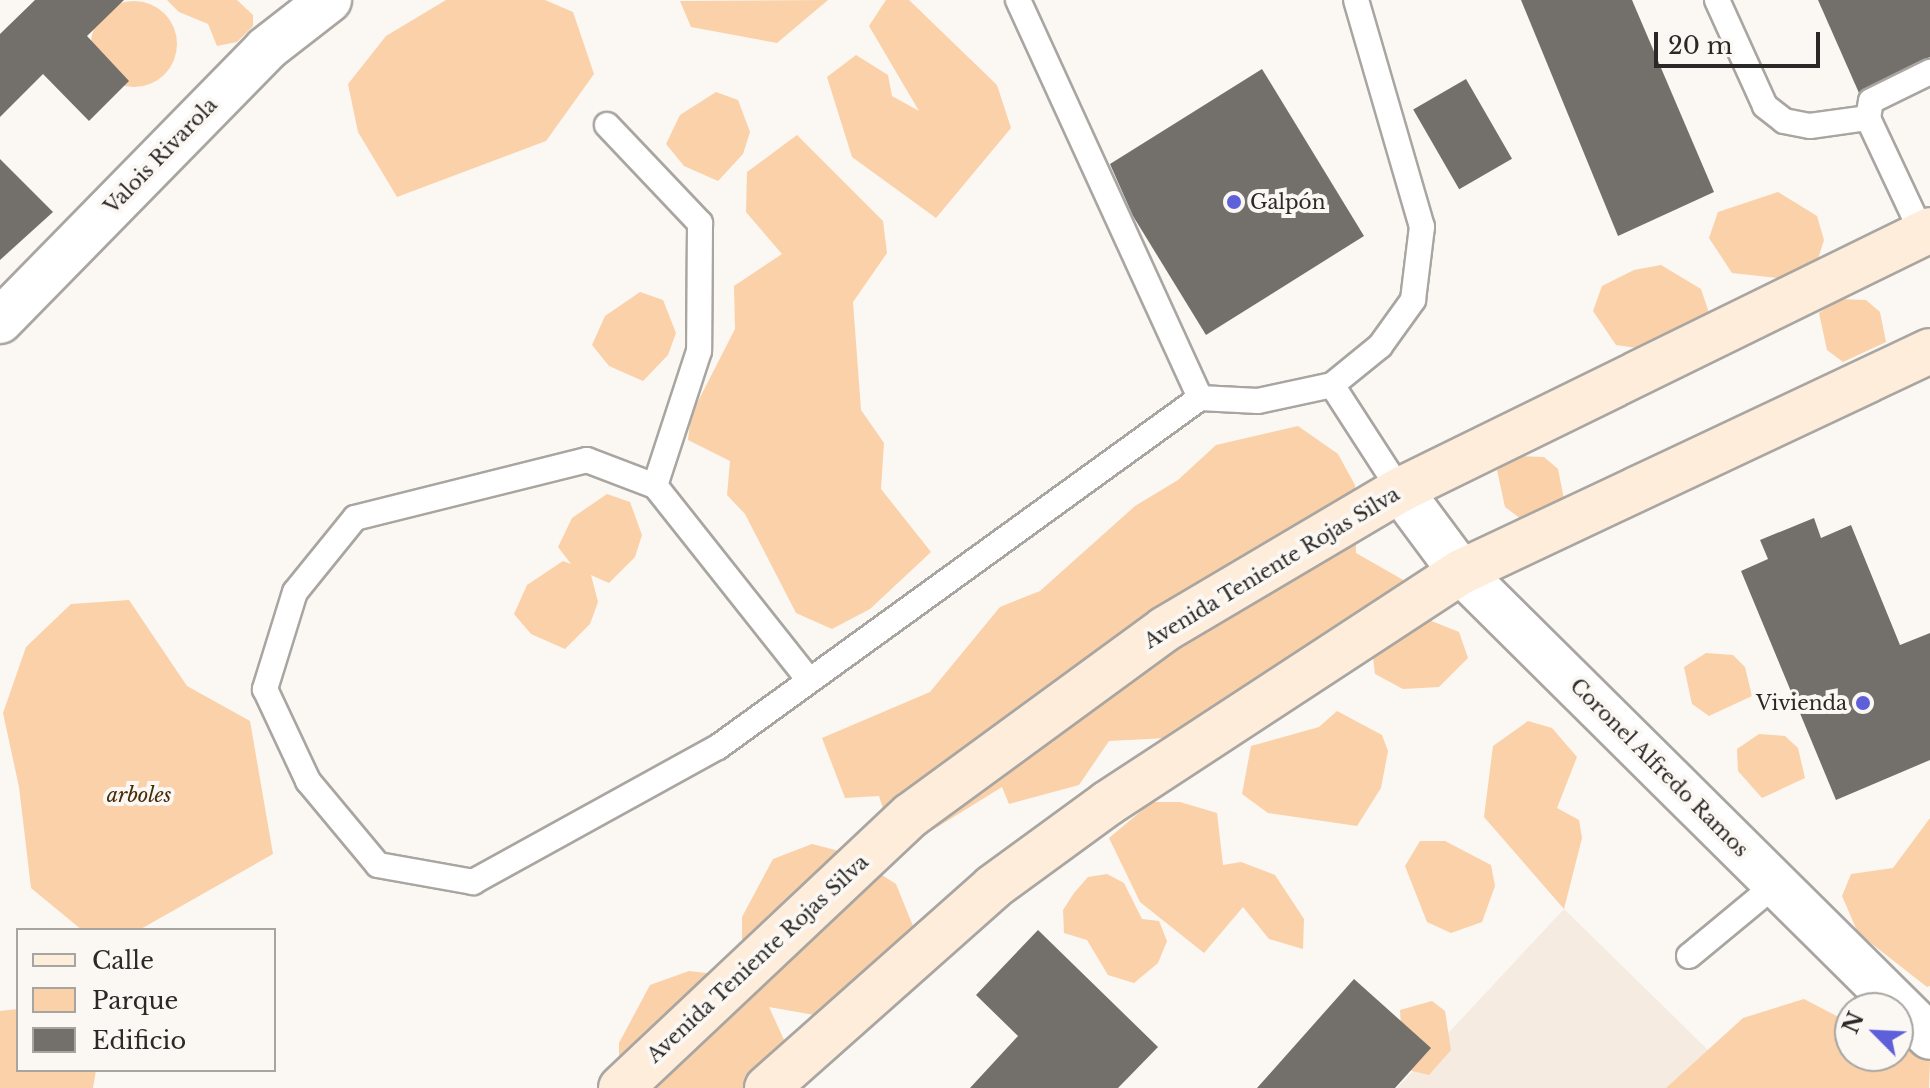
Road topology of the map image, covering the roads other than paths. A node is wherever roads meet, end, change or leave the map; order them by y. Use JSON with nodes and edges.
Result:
{"nodes":[{"id":1,"x":329,"y":0,"type":"edge"},
{"id":2,"x":1018,"y":0,"type":"edge"},
{"id":3,"x":1356,"y":0,"type":"edge"},
{"id":4,"x":1717,"y":0,"type":"edge"},
{"id":5,"x":1930,"y":72,"type":"edge"},
{"id":6,"x":1868,"y":118,"type":"junction"},
{"id":7,"x":607,"y":125,"type":"dead end"},
{"id":8,"x":1926,"y":231,"type":"edge"},
{"id":9,"x":0,"y":321,"type":"edge"},
{"id":10,"x":1930,"y":351,"type":"edge"},
{"id":11,"x":1332,"y":385,"type":"junction"},
{"id":12,"x":1200,"y":398,"type":"junction"},
{"id":13,"x":655,"y":486,"type":"junction"},
{"id":14,"x":1400,"y":490,"type":"junction"},
{"id":15,"x":1461,"y":572,"type":"junction"},
{"id":16,"x":809,"y":680,"type":"junction"},
{"id":17,"x":1776,"y":884,"type":"junction"},
{"id":18,"x":1689,"y":956,"type":"dead end"},
{"id":19,"x":1930,"y":1037,"type":"edge"},
{"id":20,"x":621,"y":1088,"type":"edge"},
{"id":21,"x":767,"y":1088,"type":"edge"}],
"edges":[{"from":1,"to":9,"type":"street","name":"Valois Rivarola"},
{"from":2,"to":12,"type":"lane"},
{"from":3,"to":11,"type":"lane"},
{"from":4,"to":6,"type":"lane"},
{"from":5,"to":6,"type":"lane"},
{"from":6,"to":8,"type":"lane"},
{"from":7,"to":13,"type":"lane"},
{"from":8,"to":14,"type":"street","name":"Avenida Teniente Rojas Silva"},
{"from":10,"to":15,"type":"street"},
{"from":11,"to":12,"type":"lane"},
{"from":11,"to":14,"type":"lane"},
{"from":12,"to":16,"type":"lane"},
{"from":13,"to":16,"type":"lane"},
{"from":13,"to":16,"type":"lane"},
{"from":14,"to":15,"type":"street","name":"Coronel Alfredo Ramos"},
{"from":14,"to":20,"type":"street","name":"Avenida Teniente Rojas Silva"},
{"from":15,"to":17,"type":"street","name":"Coronel Alfredo Ramos"},
{"from":15,"to":21,"type":"street"},
{"from":17,"to":18,"type":"lane"},
{"from":17,"to":19,"type":"street","name":"Coronel Alfredo Ramos"}]}
